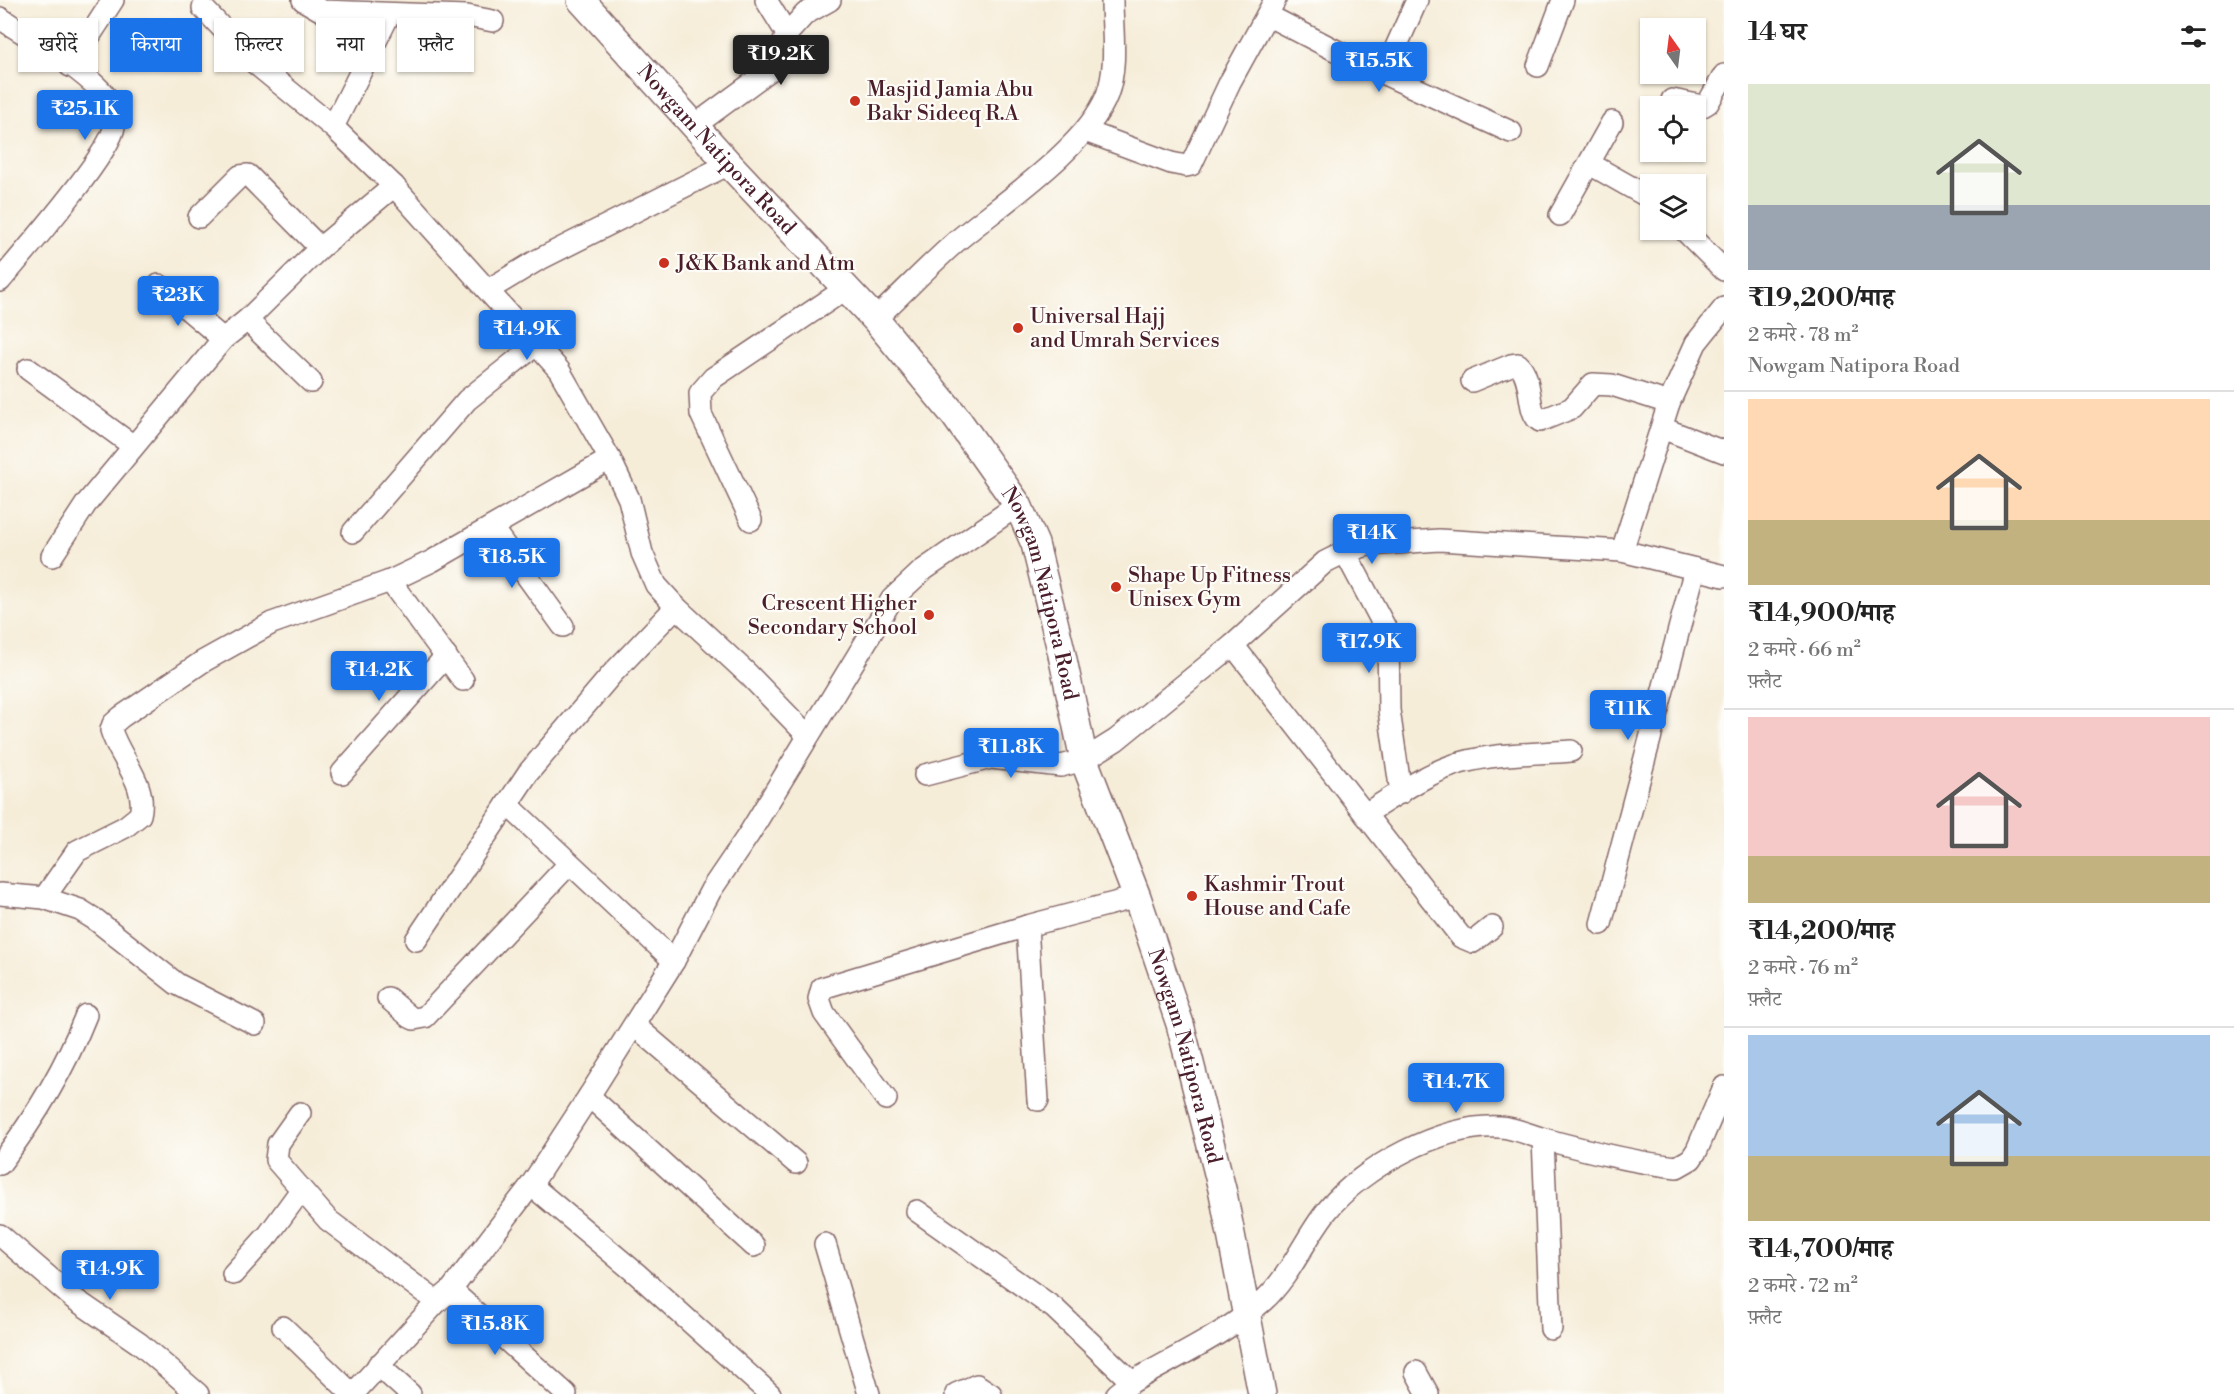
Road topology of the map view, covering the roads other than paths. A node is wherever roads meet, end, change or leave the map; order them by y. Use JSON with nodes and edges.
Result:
{"nodes":[{"id":1,"x":113,"y":0,"type":"edge"},
{"id":2,"x":303,"y":0,"type":"edge"},
{"id":3,"x":581,"y":0,"type":"edge"},
{"id":4,"x":766,"y":0,"type":"edge"},
{"id":5,"x":830,"y":0,"type":"edge"},
{"id":6,"x":1113,"y":0,"type":"edge"},
{"id":7,"x":1417,"y":0,"type":"edge"},
{"id":8,"x":1563,"y":0,"type":"edge"},
{"id":9,"x":1271,"y":7,"type":"edge"},
{"id":10,"x":204,"y":8,"type":"dead end"},
{"id":11,"x":389,"y":15,"type":"junction"},
{"id":12,"x":0,"y":18,"type":"edge"},
{"id":13,"x":493,"y":21,"type":"dead end"},
{"id":14,"x":98,"y":23,"type":"edge"},
{"id":15,"x":18,"y":30,"type":"edge"},
{"id":16,"x":787,"y":34,"type":"junction"},
{"id":17,"x":1538,"y":66,"type":"dead end"},
{"id":18,"x":77,"y":72,"type":"edge"},
{"id":19,"x":1384,"y":74,"type":"junction"},
{"id":20,"x":1724,"y":75,"type":"edge"},
{"id":21,"x":1706,"y":104,"type":"edge"},
{"id":22,"x":1612,"y":122,"type":"dead end"},
{"id":23,"x":694,"y":126,"type":"junction"},
{"id":24,"x":333,"y":127,"type":"junction"},
{"id":25,"x":1085,"y":131,"type":"junction"},
{"id":26,"x":1511,"y":132,"type":"dead end"},
{"id":27,"x":729,"y":164,"type":"junction"},
{"id":28,"x":1590,"y":164,"type":"junction"},
{"id":29,"x":394,"y":186,"type":"junction"},
{"id":30,"x":1640,"y":192,"type":"edge"},
{"id":31,"x":1560,"y":215,"type":"dead end"},
{"id":32,"x":199,"y":217,"type":"dead end"},
{"id":33,"x":1694,"y":240,"type":"edge"},
{"id":34,"x":320,"y":248,"type":"junction"},
{"id":35,"x":1724,"y":270,"type":"edge"},
{"id":36,"x":0,"y":281,"type":"edge"},
{"id":37,"x":159,"y":285,"type":"dead end"},
{"id":38,"x":847,"y":288,"type":"junction"},
{"id":39,"x":488,"y":290,"type":"junction"},
{"id":40,"x":1724,"y":308,"type":"edge"},
{"id":41,"x":875,"y":319,"type":"junction"},
{"id":42,"x":247,"y":320,"type":"junction"},
{"id":43,"x":223,"y":339,"type":"junction"},
{"id":44,"x":537,"y":344,"type":"junction"},
{"id":45,"x":28,"y":369,"type":"dead end"},
{"id":46,"x":1472,"y":381,"type":"dead end"},
{"id":47,"x":312,"y":382,"type":"dead end"},
{"id":48,"x":1669,"y":403,"type":"junction"},
{"id":49,"x":1662,"y":428,"type":"junction"},
{"id":50,"x":132,"y":445,"type":"junction"},
{"id":51,"x":1724,"y":452,"type":"edge"},
{"id":52,"x":610,"y":459,"type":"junction"},
{"id":53,"x":1018,"y":505,"type":"junction"},
{"id":54,"x":751,"y":520,"type":"dead end"},
{"id":55,"x":492,"y":528,"type":"junction"},
{"id":56,"x":353,"y":532,"type":"dead end"},
{"id":57,"x":1622,"y":551,"type":"junction"},
{"id":58,"x":1345,"y":552,"type":"junction"},
{"id":59,"x":52,"y":556,"type":"dead end"},
{"id":60,"x":1695,"y":569,"type":"junction"},
{"id":61,"x":1724,"y":576,"type":"edge"},
{"id":62,"x":390,"y":581,"type":"junction"},
{"id":63,"x":676,"y":608,"type":"junction"},
{"id":64,"x":563,"y":626,"type":"dead end"},
{"id":65,"x":1233,"y":645,"type":"junction"},
{"id":66,"x":446,"y":656,"type":"junction"},
{"id":67,"x":463,"y":680,"type":"dead end"},
{"id":68,"x":808,"y":736,"type":"junction"},
{"id":69,"x":1571,"y":751,"type":"dead end"},
{"id":70,"x":1084,"y":760,"type":"junction"},
{"id":71,"x":342,"y":773,"type":"dead end"},
{"id":72,"x":925,"y":775,"type":"dead end"},
{"id":73,"x":1401,"y":792,"type":"junction"},
{"id":74,"x":507,"y":804,"type":"junction"},
{"id":75,"x":1365,"y":814,"type":"junction"},
{"id":76,"x":569,"y":864,"type":"junction"},
{"id":77,"x":0,"y":894,"type":"edge"},
{"id":78,"x":1137,"y":897,"type":"junction"},
{"id":79,"x":44,"y":898,"type":"junction"},
{"id":80,"x":1601,"y":924,"type":"dead end"},
{"id":81,"x":1027,"y":926,"type":"junction"},
{"id":82,"x":1491,"y":927,"type":"dead end"},
{"id":83,"x":416,"y":940,"type":"dead end"},
{"id":84,"x":674,"y":961,"type":"junction"},
{"id":85,"x":388,"y":998,"type":"dead end"},
{"id":86,"x":86,"y":1015,"type":"dead end"},
{"id":87,"x":255,"y":1024,"type":"dead end"},
{"id":88,"x":634,"y":1025,"type":"junction"},
{"id":89,"x":1724,"y":1087,"type":"edge"},
{"id":90,"x":589,"y":1096,"type":"junction"},
{"id":91,"x":886,"y":1099,"type":"dead end"},
{"id":92,"x":1038,"y":1100,"type":"dead end"},
{"id":93,"x":300,"y":1113,"type":"dead end"},
{"id":94,"x":1543,"y":1139,"type":"junction"},
{"id":95,"x":796,"y":1163,"type":"dead end"},
{"id":96,"x":0,"y":1164,"type":"edge"},
{"id":97,"x":531,"y":1185,"type":"junction"},
{"id":98,"x":301,"y":1190,"type":"junction"},
{"id":99,"x":917,"y":1211,"type":"dead end"},
{"id":100,"x":0,"y":1235,"type":"edge"},
{"id":101,"x":825,"y":1244,"type":"dead end"},
{"id":102,"x":754,"y":1246,"type":"dead end"},
{"id":103,"x":233,"y":1274,"type":"dead end"},
{"id":104,"x":444,"y":1296,"type":"junction"},
{"id":105,"x":1246,"y":1315,"type":"junction"},
{"id":106,"x":283,"y":1327,"type":"dead end"},
{"id":107,"x":1551,"y":1329,"type":"dead end"},
{"id":108,"x":378,"y":1365,"type":"junction"},
{"id":109,"x":1416,"y":1372,"type":"dead end"},
{"id":110,"x":1125,"y":1388,"type":"edge"},
{"id":111,"x":198,"y":1394,"type":"edge"},
{"id":112,"x":353,"y":1394,"type":"edge"},
{"id":113,"x":410,"y":1394,"type":"edge"},
{"id":114,"x":566,"y":1394,"type":"edge"},
{"id":115,"x":770,"y":1394,"type":"edge"},
{"id":116,"x":869,"y":1394,"type":"edge"},
{"id":117,"x":956,"y":1394,"type":"edge"},
{"id":118,"x":991,"y":1394,"type":"edge"},
{"id":119,"x":1262,"y":1394,"type":"edge"},
{"id":120,"x":1428,"y":1394,"type":"edge"}],
"edges":[{"from":1,"to":14,"type":"street"},
{"from":2,"to":11,"type":"street"},
{"from":3,"to":23,"type":"main road","name":"Nowgam Natipora Road"},
{"from":4,"to":16,"type":"street"},
{"from":5,"to":16,"type":"street"},
{"from":6,"to":25,"type":"street"},
{"from":7,"to":19,"type":"street"},
{"from":8,"to":17,"type":"street"},
{"from":9,"to":19,"type":"street"},
{"from":9,"to":25,"type":"street"},
{"from":10,"to":24,"type":"street"},
{"from":11,"to":13,"type":"street"},
{"from":11,"to":24,"type":"street"},
{"from":12,"to":15,"type":"street"},
{"from":16,"to":23,"type":"street"},
{"from":18,"to":36,"type":"street"},
{"from":19,"to":26,"type":"street"},
{"from":20,"to":21,"type":"street"},
{"from":22,"to":28,"type":"street"},
{"from":23,"to":27,"type":"main road","name":"Nowgam Natipora Road"},
{"from":24,"to":29,"type":"street"},
{"from":25,"to":41,"type":"street"},
{"from":27,"to":38,"type":"main road","name":"Nowgam Natipora Road"},
{"from":27,"to":39,"type":"street"},
{"from":28,"to":30,"type":"street"},
{"from":28,"to":31,"type":"street"},
{"from":29,"to":34,"type":"street"},
{"from":29,"to":39,"type":"street"},
{"from":32,"to":34,"type":"street"},
{"from":33,"to":35,"type":"street"},
{"from":34,"to":42,"type":"street"},
{"from":37,"to":43,"type":"street"},
{"from":38,"to":41,"type":"main road","name":"Nowgam Natipora Road"},
{"from":38,"to":54,"type":"street"},
{"from":39,"to":44,"type":"street"},
{"from":40,"to":48,"type":"street"},
{"from":41,"to":53,"type":"main road","name":"Nowgam Natipora Road"},
{"from":42,"to":43,"type":"street"},
{"from":42,"to":47,"type":"street"},
{"from":43,"to":50,"type":"street"},
{"from":44,"to":52,"type":"street"},
{"from":44,"to":56,"type":"street"},
{"from":45,"to":50,"type":"street"},
{"from":46,"to":48,"type":"street"},
{"from":48,"to":49,"type":"street"},
{"from":49,"to":51,"type":"street"},
{"from":49,"to":57,"type":"street"},
{"from":50,"to":59,"type":"street"},
{"from":52,"to":55,"type":"street"},
{"from":52,"to":63,"type":"street"},
{"from":53,"to":68,"type":"street"},
{"from":53,"to":70,"type":"main road","name":"Nowgam Natipora Road"},
{"from":55,"to":62,"type":"street"},
{"from":55,"to":64,"type":"street"},
{"from":57,"to":58,"type":"street"},
{"from":57,"to":60,"type":"street"},
{"from":58,"to":65,"type":"street"},
{"from":58,"to":73,"type":"street"},
{"from":60,"to":61,"type":"street"},
{"from":60,"to":80,"type":"street"},
{"from":62,"to":66,"type":"street"},
{"from":62,"to":79,"type":"street"},
{"from":63,"to":68,"type":"street"},
{"from":63,"to":74,"type":"street"},
{"from":65,"to":70,"type":"street"},
{"from":65,"to":75,"type":"street"},
{"from":66,"to":67,"type":"street"},
{"from":66,"to":71,"type":"street"},
{"from":68,"to":84,"type":"street"},
{"from":69,"to":73,"type":"street"},
{"from":70,"to":72,"type":"street"},
{"from":70,"to":78,"type":"main road","name":"Nowgam Natipora Road"},
{"from":73,"to":75,"type":"street"},
{"from":74,"to":76,"type":"street"},
{"from":74,"to":83,"type":"street"},
{"from":75,"to":82,"type":"street"},
{"from":76,"to":84,"type":"street"},
{"from":76,"to":85,"type":"street"},
{"from":77,"to":79,"type":"street"},
{"from":78,"to":81,"type":"street"},
{"from":78,"to":105,"type":"main road","name":"Nowgam Natipora Road"},
{"from":79,"to":87,"type":"street"},
{"from":81,"to":91,"type":"street"},
{"from":81,"to":92,"type":"street"},
{"from":84,"to":88,"type":"street"},
{"from":86,"to":96,"type":"street"},
{"from":88,"to":90,"type":"street"},
{"from":88,"to":95,"type":"street"},
{"from":89,"to":94,"type":"street"},
{"from":90,"to":97,"type":"street"},
{"from":90,"to":102,"type":"street"},
{"from":93,"to":98,"type":"street"},
{"from":94,"to":105,"type":"street"},
{"from":94,"to":107,"type":"street"},
{"from":97,"to":104,"type":"street"},
{"from":97,"to":115,"type":"street"},
{"from":98,"to":103,"type":"street"},
{"from":98,"to":104,"type":"street"},
{"from":99,"to":110,"type":"street"},
{"from":100,"to":111,"type":"street"},
{"from":101,"to":116,"type":"street"},
{"from":104,"to":108,"type":"street"},
{"from":104,"to":114,"type":"street"},
{"from":105,"to":110,"type":"street"},
{"from":105,"to":119,"type":"main road","name":"Nowgam Natipora Road"},
{"from":106,"to":112,"type":"street"},
{"from":108,"to":112,"type":"street"},
{"from":108,"to":113,"type":"street"},
{"from":109,"to":120,"type":"street"},
{"from":117,"to":118,"type":"street"}]}
